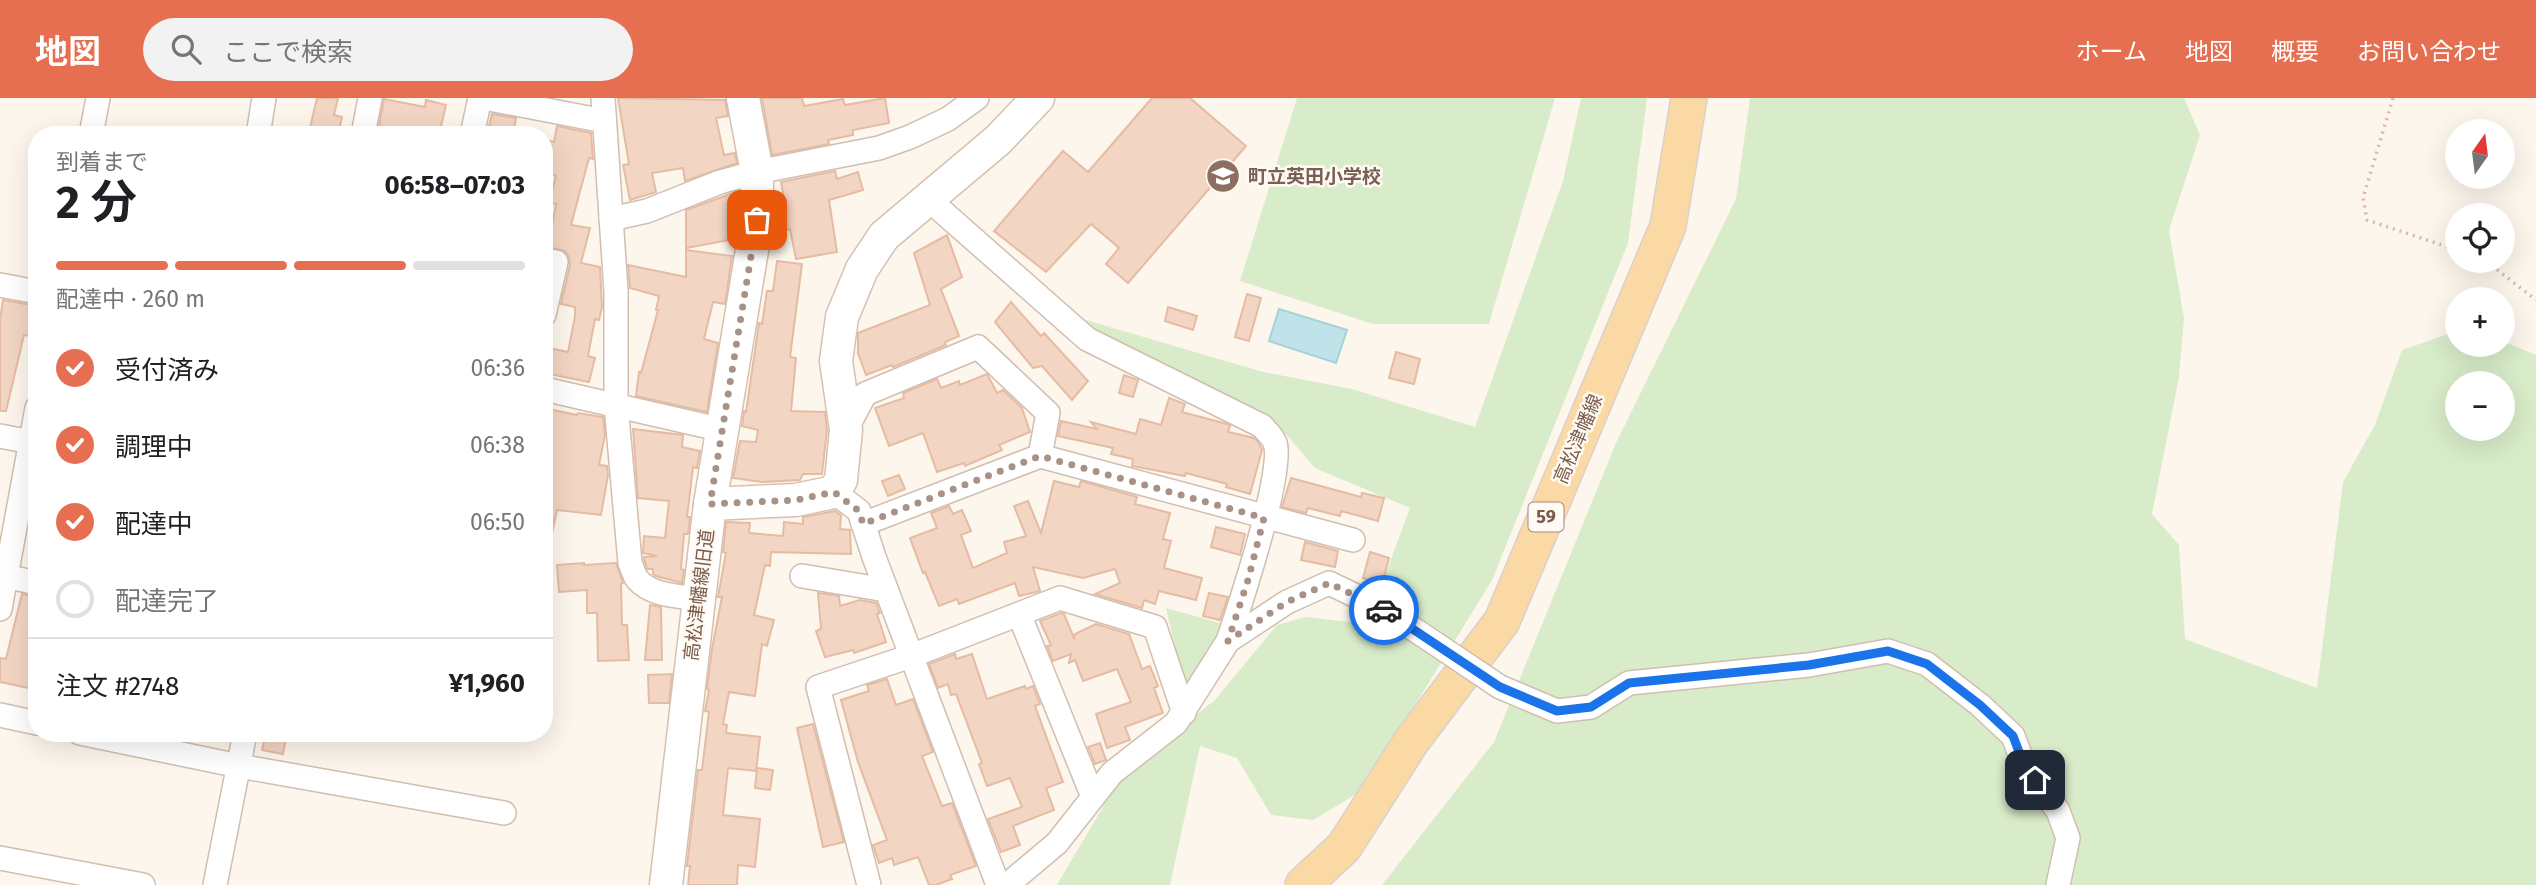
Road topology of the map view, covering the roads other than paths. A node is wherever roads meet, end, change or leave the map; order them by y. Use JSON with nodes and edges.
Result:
{"nodes":[{"id":1,"x":98,"y":98,"type":"edge"},
{"id":2,"x":264,"y":98,"type":"edge"},
{"id":3,"x":370,"y":98,"type":"edge"},
{"id":4,"x":482,"y":98,"type":"edge"},
{"id":5,"x":603,"y":98,"type":"edge"},
{"id":6,"x":743,"y":98,"type":"edge"},
{"id":7,"x":977,"y":98,"type":"edge"},
{"id":8,"x":1038,"y":98,"type":"edge"},
{"id":9,"x":1689,"y":98,"type":"edge"},
{"id":10,"x":604,"y":121,"type":"junction"},
{"id":11,"x":93,"y":126,"type":"edge"},
{"id":12,"x":259,"y":126,"type":"edge"},
{"id":13,"x":365,"y":126,"type":"edge"},
{"id":14,"x":474,"y":126,"type":"edge"},
{"id":15,"x":757,"y":172,"type":"junction"},
{"id":16,"x":927,"y":198,"type":"junction"},
{"id":17,"x":611,"y":219,"type":"junction"},
{"id":18,"x":0,"y":285,"type":"edge"},
{"id":19,"x":28,"y":290,"type":"edge"},
{"id":20,"x":553,"y":391,"type":"edge"},
{"id":21,"x":616,"y":405,"type":"junction"},
{"id":22,"x":723,"y":430,"type":"junction"},
{"id":23,"x":846,"y":430,"type":"junction"},
{"id":24,"x":0,"y":436,"type":"edge"},
{"id":25,"x":28,"y":440,"type":"edge"},
{"id":26,"x":1040,"y":456,"type":"junction"},
{"id":27,"x":28,"y":464,"type":"edge"},
{"id":28,"x":834,"y":492,"type":"junction"},
{"id":29,"x":710,"y":504,"type":"junction"},
{"id":30,"x":1264,"y":518,"type":"junction"},
{"id":31,"x":863,"y":524,"type":"junction"},
{"id":32,"x":1353,"y":540,"type":"dead end"},
{"id":33,"x":3,"y":576,"type":"edge"},
{"id":34,"x":802,"y":576,"type":"dead end"},
{"id":35,"x":28,"y":581,"type":"edge"},
{"id":36,"x":886,"y":590,"type":"junction"},
{"id":37,"x":699,"y":599,"type":"junction"},
{"id":38,"x":0,"y":609,"type":"edge"},
{"id":39,"x":1019,"y":614,"type":"junction"},
{"id":40,"x":1228,"y":641,"type":"junction"},
{"id":41,"x":911,"y":656,"type":"junction"},
{"id":42,"x":1184,"y":713,"type":"junction"},
{"id":43,"x":0,"y":715,"type":"edge"},
{"id":44,"x":28,"y":721,"type":"edge"},
{"id":45,"x":146,"y":742,"type":"edge"},
{"id":46,"x":243,"y":742,"type":"edge"},
{"id":47,"x":239,"y":766,"type":"junction"},
{"id":48,"x":1093,"y":797,"type":"junction"},
{"id":49,"x":504,"y":813,"type":"dead end"},
{"id":50,"x":0,"y":858,"type":"edge"},
{"id":51,"x":143,"y":885,"type":"edge"},
{"id":52,"x":215,"y":885,"type":"edge"},
{"id":53,"x":666,"y":885,"type":"edge"},
{"id":54,"x":869,"y":885,"type":"edge"},
{"id":55,"x":998,"y":885,"type":"edge"},
{"id":56,"x":1007,"y":885,"type":"edge"},
{"id":57,"x":1303,"y":885,"type":"edge"},
{"id":58,"x":2058,"y":885,"type":"edge"}],
"edges":[{"from":1,"to":11,"type":"street"},
{"from":2,"to":12,"type":"street"},
{"from":3,"to":13,"type":"street"},
{"from":4,"to":10,"type":"street"},
{"from":4,"to":14,"type":"street"},
{"from":5,"to":10,"type":"street"},
{"from":6,"to":15,"type":"street","name":"高松津幡線旧道"},
{"from":7,"to":15,"type":"street"},
{"from":8,"to":16,"type":"street"},
{"from":9,"to":57,"type":"main road","name":"高松津幡線","number":"59"},
{"from":10,"to":17,"type":"street"},
{"from":15,"to":17,"type":"street"},
{"from":15,"to":22,"type":"street","name":"高松津幡線旧道"},
{"from":16,"to":23,"type":"street"},
{"from":16,"to":30,"type":"street"},
{"from":17,"to":21,"type":"street"},
{"from":18,"to":19,"type":"street"},
{"from":20,"to":21,"type":"street"},
{"from":21,"to":22,"type":"street"},
{"from":21,"to":37,"type":"street"},
{"from":22,"to":29,"type":"street","name":"高松津幡線旧道"},
{"from":23,"to":26,"type":"street"},
{"from":23,"to":28,"type":"street"},
{"from":24,"to":25,"type":"street"},
{"from":26,"to":30,"type":"street"},
{"from":26,"to":31,"type":"street"},
{"from":27,"to":33,"type":"street"},
{"from":28,"to":29,"type":"street"},
{"from":28,"to":31,"type":"street"},
{"from":29,"to":37,"type":"street","name":"高松津幡線旧道"},
{"from":30,"to":32,"type":"street"},
{"from":30,"to":40,"type":"street"},
{"from":31,"to":36,"type":"street"},
{"from":33,"to":35,"type":"street"},
{"from":33,"to":38,"type":"street"},
{"from":34,"to":36,"type":"street"},
{"from":36,"to":41,"type":"street"},
{"from":37,"to":53,"type":"street","name":"高松津幡線旧道"},
{"from":39,"to":41,"type":"street"},
{"from":39,"to":42,"type":"street"},
{"from":39,"to":48,"type":"street"},
{"from":40,"to":42,"type":"street"},
{"from":40,"to":58,"type":"street","bridge":true},
{"from":41,"to":54,"type":"street"},
{"from":41,"to":55,"type":"street"},
{"from":42,"to":48,"type":"street"},
{"from":43,"to":44,"type":"street"},
{"from":45,"to":47,"type":"street"},
{"from":46,"to":47,"type":"street"},
{"from":47,"to":49,"type":"street"},
{"from":47,"to":52,"type":"street"},
{"from":48,"to":56,"type":"street"},
{"from":50,"to":51,"type":"street"}]}
